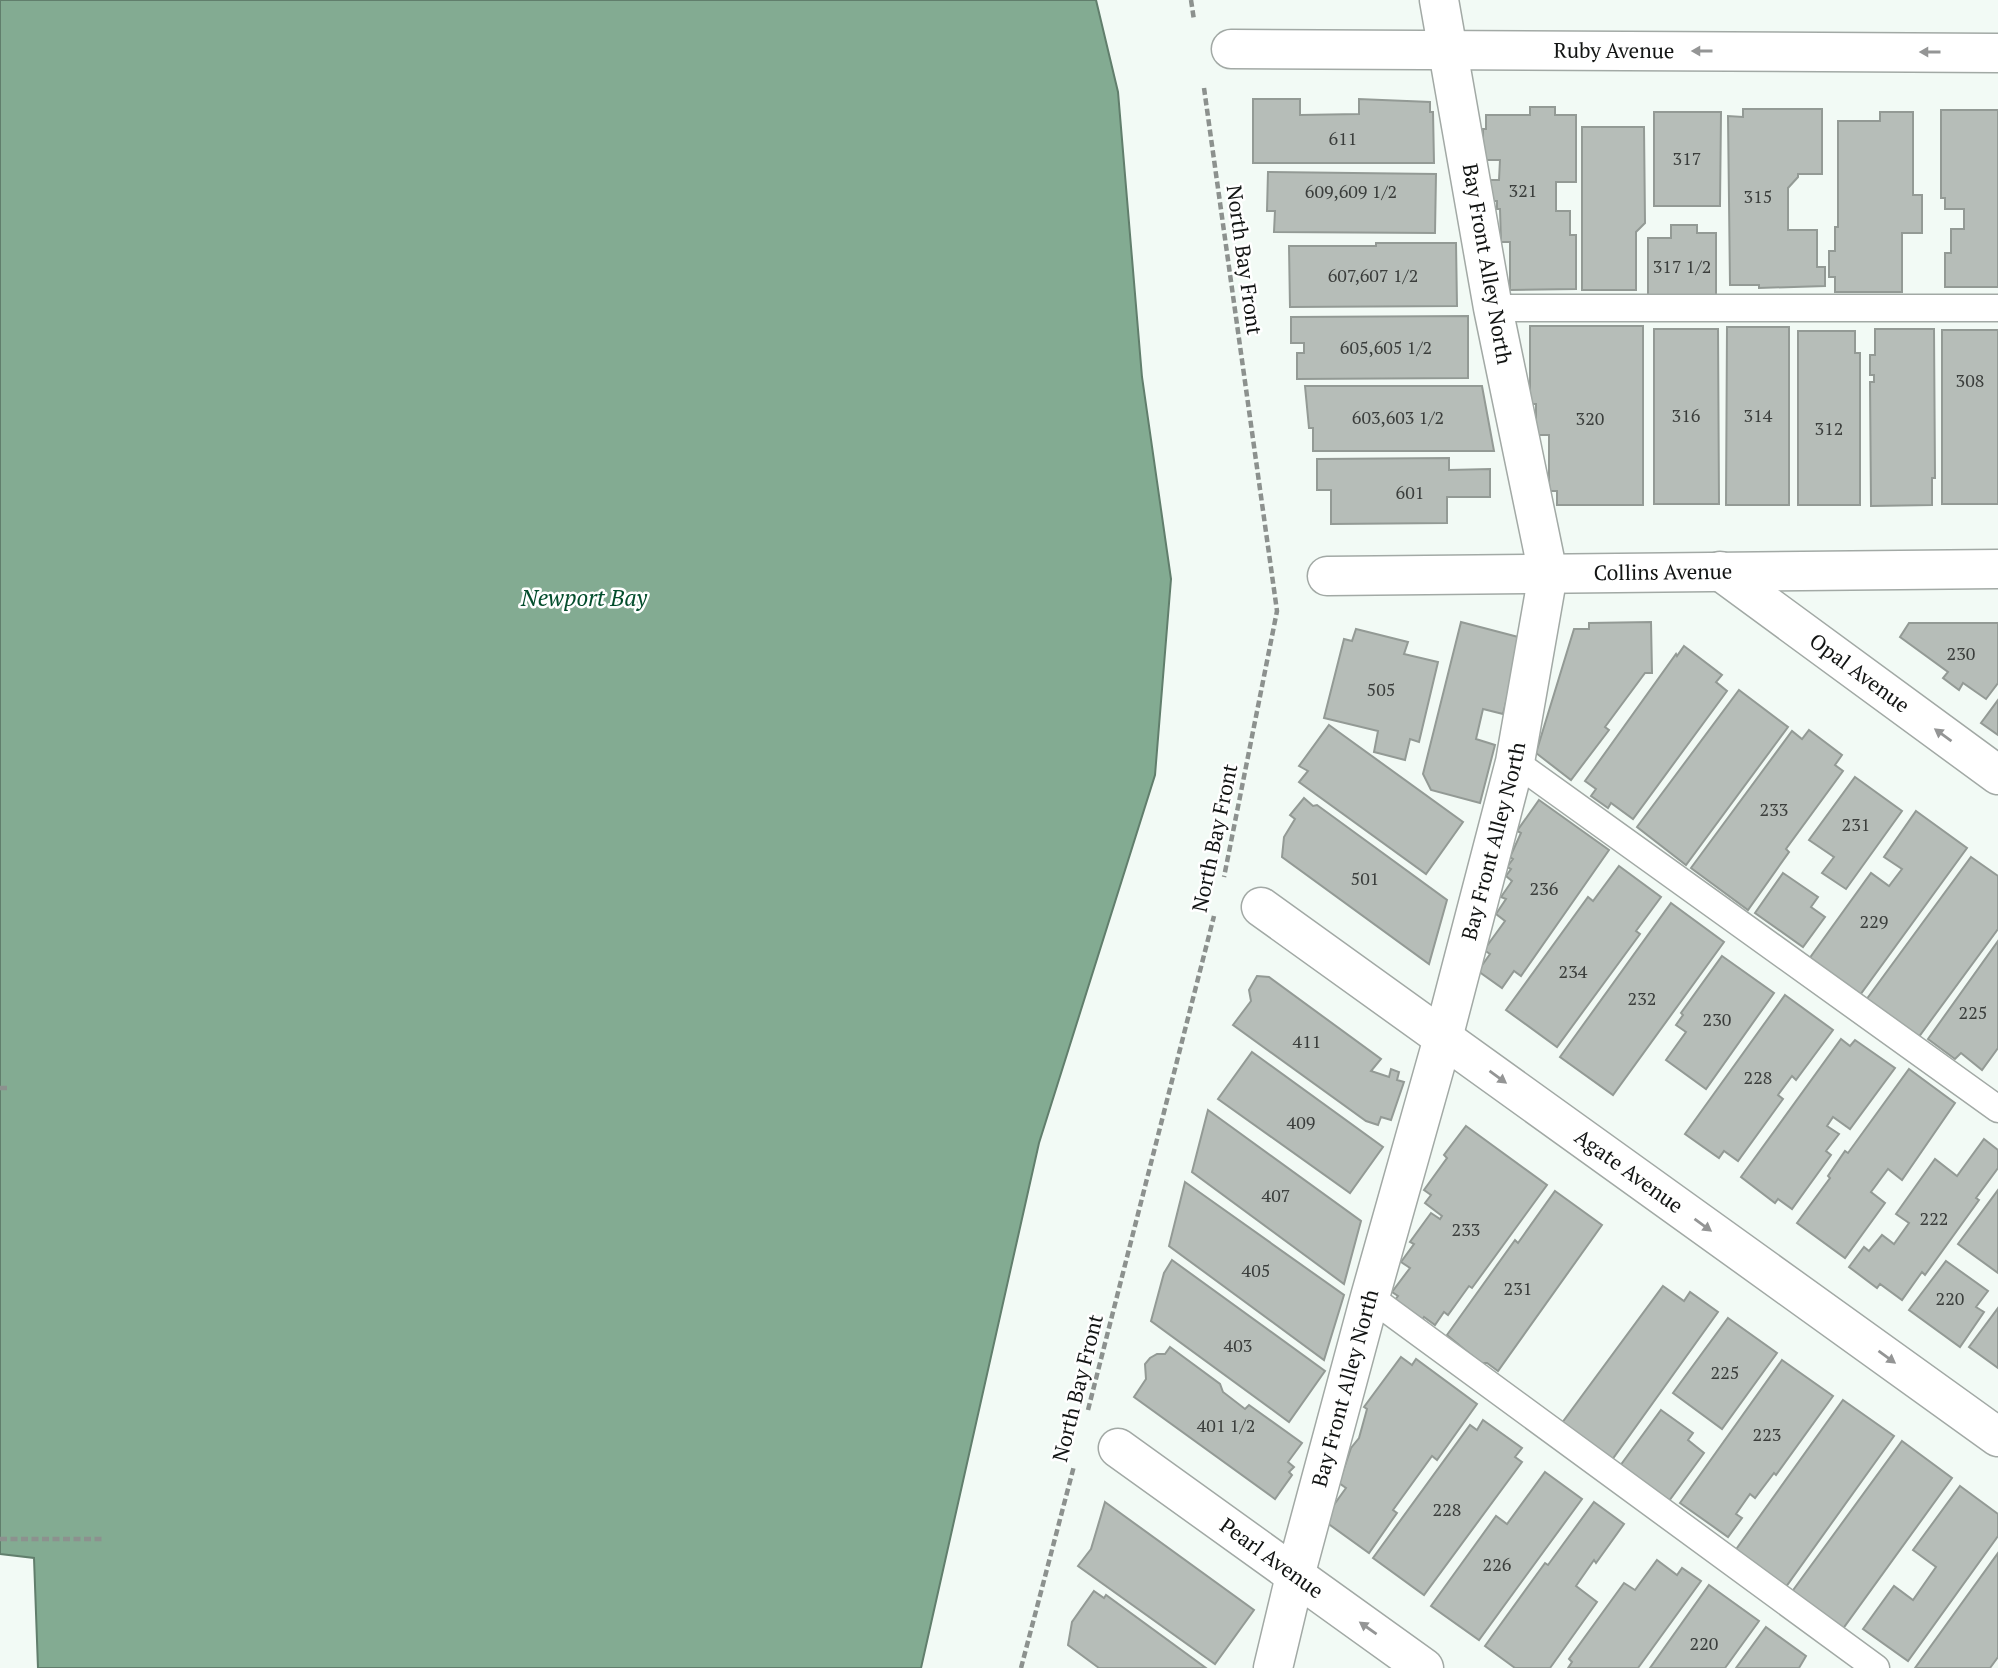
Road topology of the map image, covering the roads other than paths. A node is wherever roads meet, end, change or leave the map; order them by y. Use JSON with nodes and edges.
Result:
{"nodes":[{"id":1,"x":1439,"y":0,"type":"edge"},
{"id":2,"x":1231,"y":49,"type":"dead end"},
{"id":3,"x":1449,"y":50,"type":"junction"},
{"id":4,"x":1998,"y":53,"type":"edge"},
{"id":5,"x":1493,"y":308,"type":"junction"},
{"id":6,"x":1998,"y":308,"type":"edge"},
{"id":7,"x":1998,"y":569,"type":"edge"},
{"id":8,"x":1720,"y":571,"type":"junction"},
{"id":9,"x":1548,"y":574,"type":"junction"},
{"id":10,"x":1327,"y":576,"type":"dead end"},
{"id":11,"x":1515,"y":762,"type":"junction"},
{"id":12,"x":1998,"y":775,"type":"edge"},
{"id":13,"x":1261,"y":907,"type":"dead end"},
{"id":14,"x":1443,"y":1038,"type":"junction"},
{"id":15,"x":1998,"y":1109,"type":"edge"},
{"id":16,"x":1370,"y":1297,"type":"junction"},
{"id":17,"x":1998,"y":1437,"type":"edge"},
{"id":18,"x":1118,"y":1448,"type":"dead end"},
{"id":19,"x":1295,"y":1576,"type":"junction"},
{"id":20,"x":1273,"y":1668,"type":"edge"},
{"id":21,"x":1424,"y":1668,"type":"edge"},
{"id":22,"x":1876,"y":1668,"type":"edge"}],
"edges":[{"from":1,"to":3,"type":"street","name":"Bay Front Alley North"},
{"from":2,"to":3,"type":"street","name":"Ruby Avenue"},
{"from":4,"to":3,"type":"street","name":"Ruby Avenue","one_way":true},
{"from":3,"to":5,"type":"street","name":"Bay Front Alley North"},
{"from":5,"to":6,"type":"lane"},
{"from":5,"to":9,"type":"street","name":"Bay Front Alley North"},
{"from":7,"to":8,"type":"street","name":"Collins Avenue"},
{"from":8,"to":9,"type":"street","name":"Collins Avenue"},
{"from":12,"to":8,"type":"street","name":"Opal Avenue","one_way":true},
{"from":9,"to":10,"type":"street","name":"Collins Avenue"},
{"from":9,"to":11,"type":"street","name":"Bay Front Alley North"},
{"from":11,"to":14,"type":"street","name":"Bay Front Alley North"},
{"from":11,"to":15,"type":"lane"},
{"from":13,"to":14,"type":"street","name":"Agate Avenue"},
{"from":14,"to":16,"type":"street","name":"Bay Front Alley North"},
{"from":14,"to":17,"type":"street","name":"Agate Avenue","one_way":true},
{"from":16,"to":19,"type":"street","name":"Bay Front Alley North"},
{"from":16,"to":22,"type":"lane"},
{"from":18,"to":19,"type":"street","name":"Pearl Avenue"},
{"from":19,"to":20,"type":"street","name":"Bay Front Alley North"},
{"from":21,"to":19,"type":"street","name":"Pearl Avenue","one_way":true}]}
